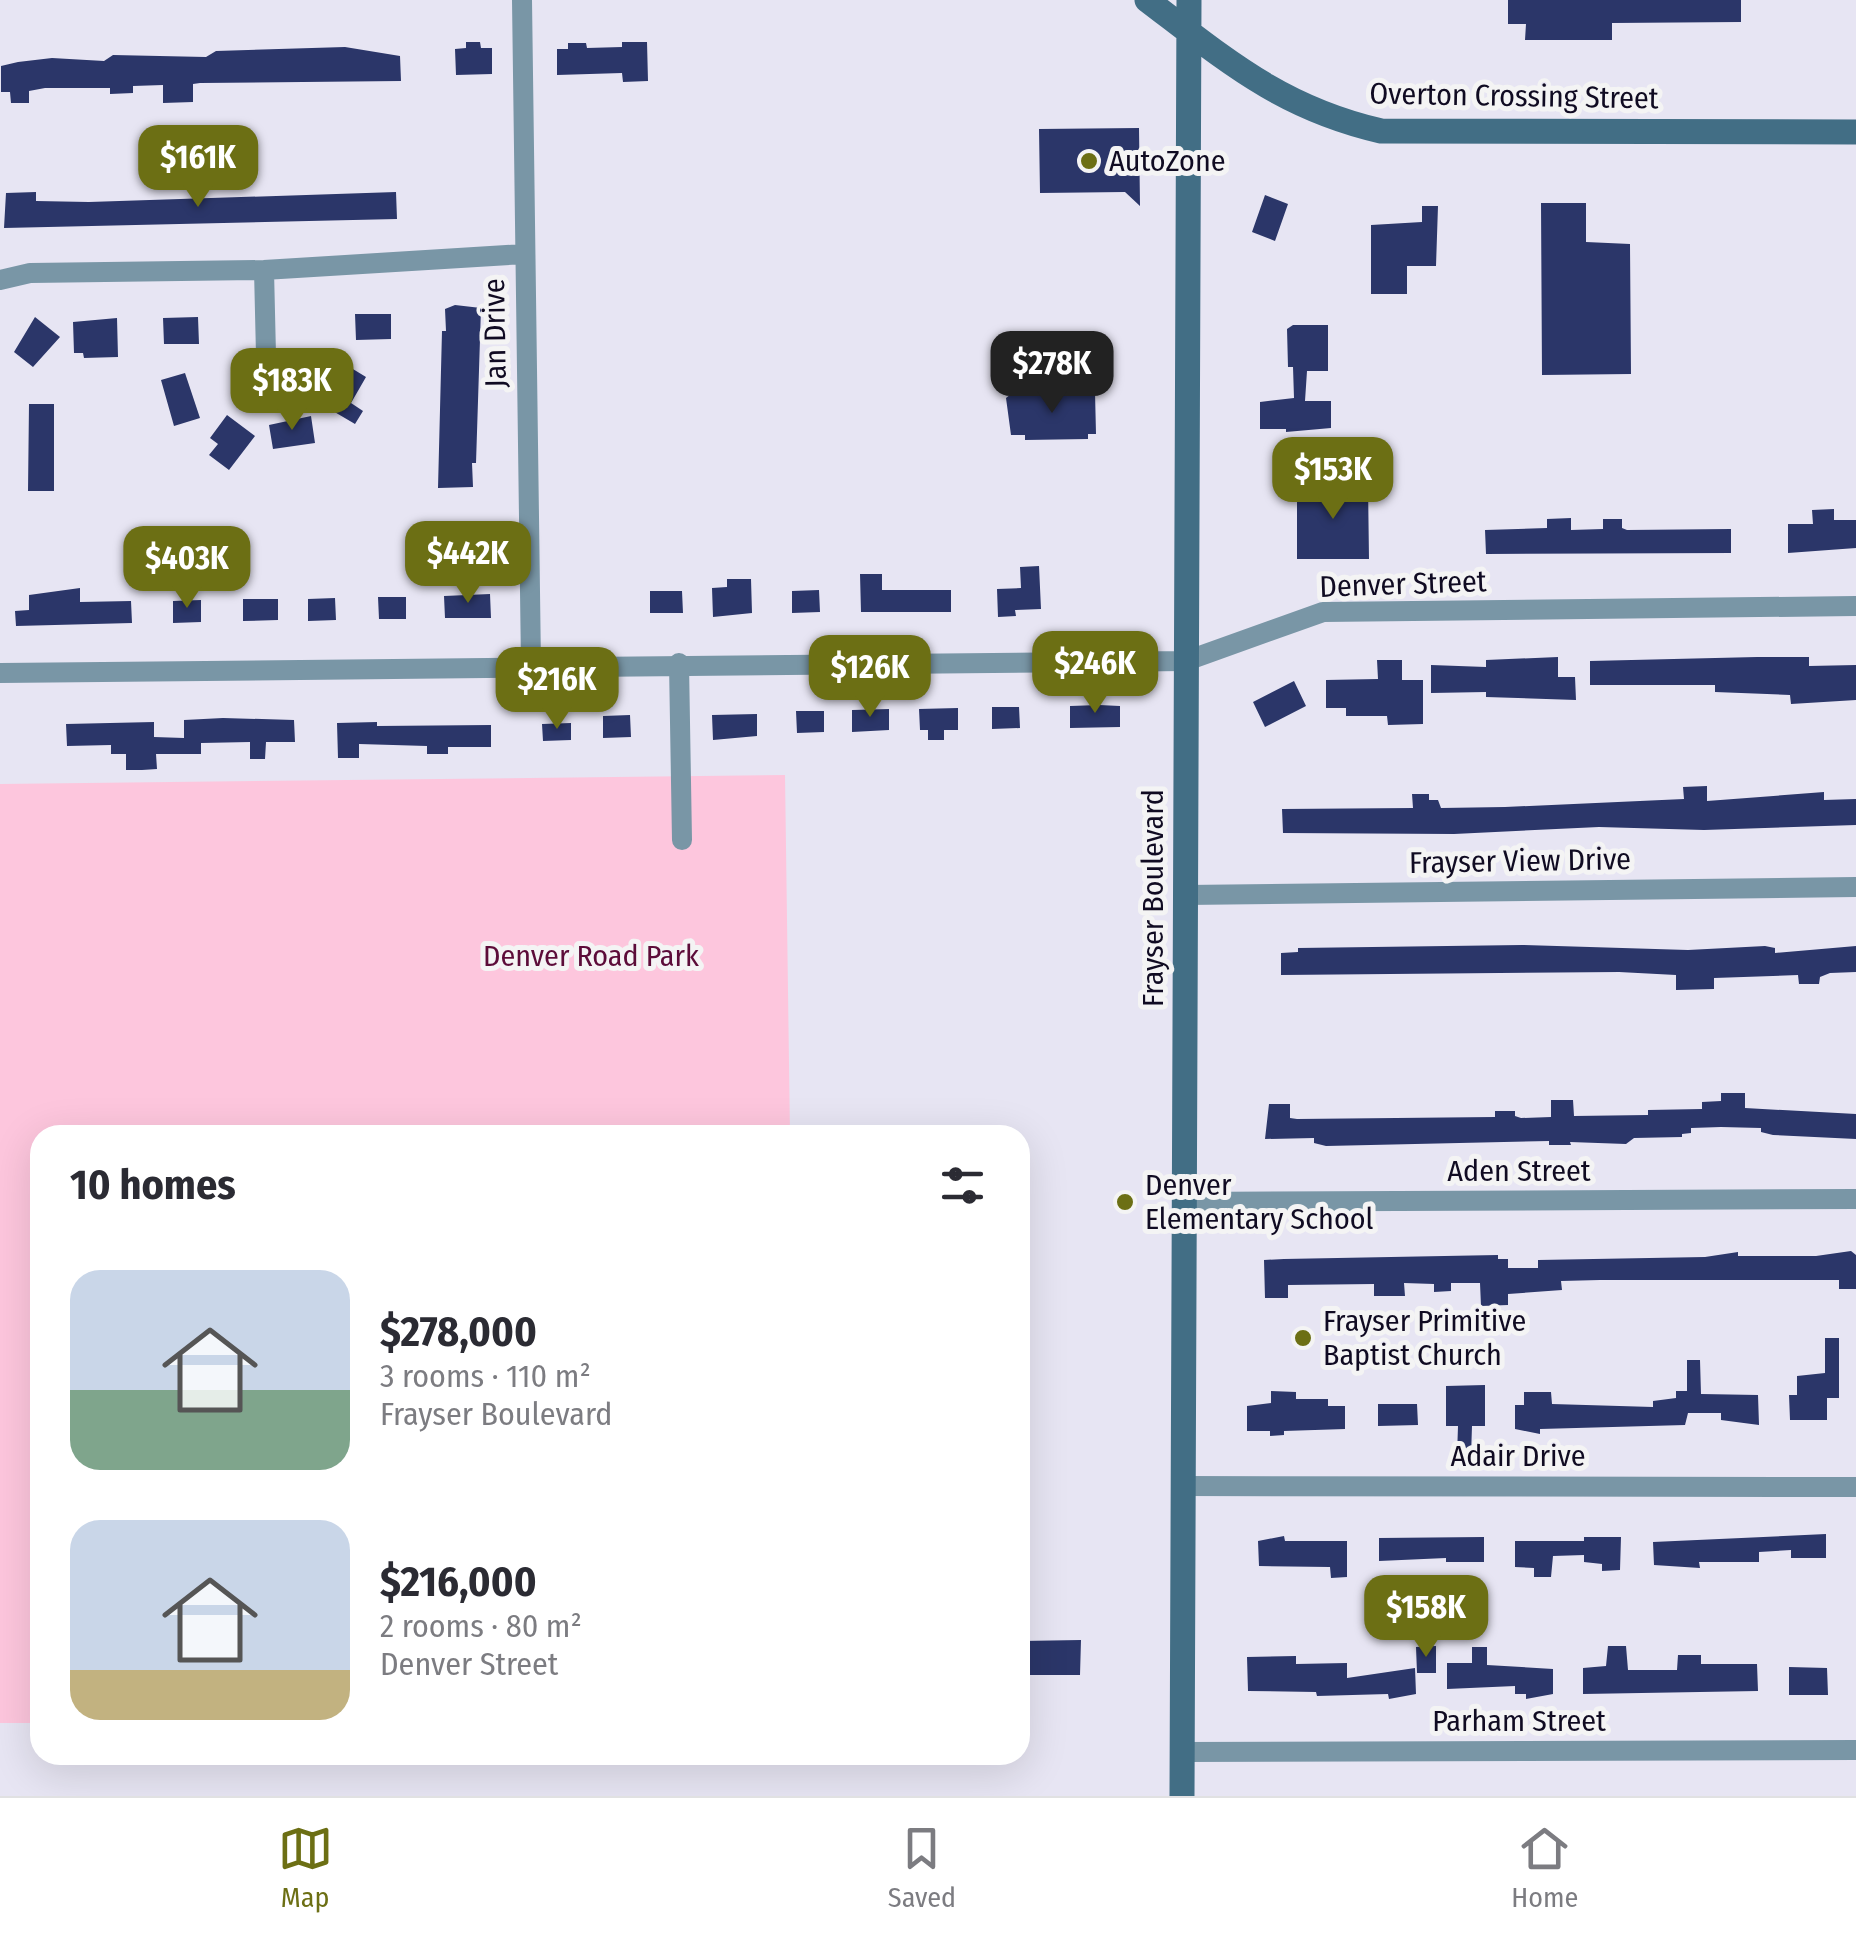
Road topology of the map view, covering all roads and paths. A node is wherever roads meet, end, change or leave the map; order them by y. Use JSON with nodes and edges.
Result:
{"nodes":[{"id":1,"x":522,"y":0,"type":"edge"},
{"id":2,"x":1148,"y":0,"type":"edge"},
{"id":3,"x":1188,"y":0,"type":"edge"},
{"id":4,"x":1189,"y":35,"type":"junction"},
{"id":5,"x":1856,"y":132,"type":"edge"},
{"id":6,"x":524,"y":254,"type":"junction"},
{"id":7,"x":264,"y":270,"type":"junction"},
{"id":8,"x":0,"y":280,"type":"edge"},
{"id":9,"x":266,"y":355,"type":"dead end"},
{"id":10,"x":1856,"y":606,"type":"edge"},
{"id":11,"x":1186,"y":660,"type":"junction"},
{"id":12,"x":679,"y":663,"type":"junction"},
{"id":13,"x":531,"y":665,"type":"junction"},
{"id":14,"x":0,"y":673,"type":"edge"},
{"id":15,"x":682,"y":840,"type":"dead end"},
{"id":16,"x":1856,"y":888,"type":"edge"},
{"id":17,"x":1186,"y":895,"type":"junction"},
{"id":18,"x":1856,"y":1199,"type":"edge"},
{"id":19,"x":1183,"y":1202,"type":"junction"},
{"id":20,"x":1181,"y":1486,"type":"junction"},
{"id":21,"x":1856,"y":1487,"type":"edge"},
{"id":22,"x":1856,"y":1750,"type":"edge"},
{"id":23,"x":1182,"y":1752,"type":"junction"},
{"id":24,"x":1182,"y":1796,"type":"edge"}],
"edges":[{"from":1,"to":6,"type":"street","name":"Jan Drive"},
{"from":2,"to":4,"type":"main road","name":"Overton Crossing Street"},
{"from":3,"to":4,"type":"main road","name":"Frayser Boulevard"},
{"from":4,"to":5,"type":"main road","name":"Overton Crossing Street"},
{"from":4,"to":11,"type":"main road","name":"Frayser Boulevard"},
{"from":6,"to":7,"type":"street"},
{"from":6,"to":13,"type":"street","name":"Jan Drive"},
{"from":7,"to":8,"type":"street"},
{"from":7,"to":9,"type":"street"},
{"from":10,"to":11,"type":"street","name":"Denver Street"},
{"from":11,"to":12,"type":"street","name":"Denver Street"},
{"from":11,"to":17,"type":"main road","name":"Frayser Boulevard"},
{"from":12,"to":13,"type":"street","name":"Denver Street"},
{"from":12,"to":15,"type":"street"},
{"from":13,"to":14,"type":"street","name":"Denver Street"},
{"from":16,"to":17,"type":"street","name":"Frayser View Drive"},
{"from":17,"to":19,"type":"main road","name":"Frayser Boulevard"},
{"from":18,"to":19,"type":"street","name":"Aden Street"},
{"from":19,"to":20,"type":"main road","name":"Frayser Boulevard"},
{"from":20,"to":21,"type":"street","name":"Adair Drive"},
{"from":20,"to":23,"type":"main road","name":"Frayser Boulevard"},
{"from":22,"to":23,"type":"street","name":"Parham Street"},
{"from":23,"to":24,"type":"main road","name":"Frayser Boulevard"}]}
